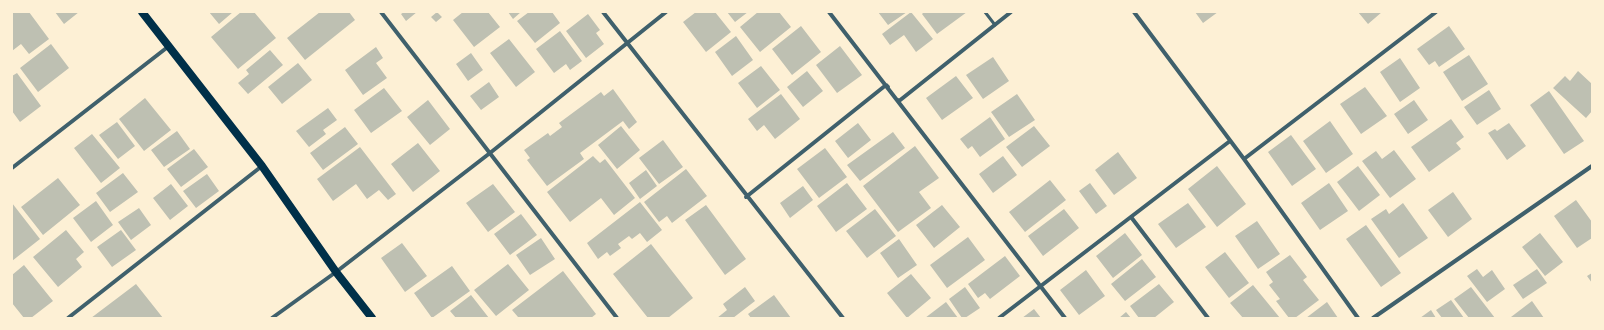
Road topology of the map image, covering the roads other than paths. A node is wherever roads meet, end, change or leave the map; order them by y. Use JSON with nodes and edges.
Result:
{"nodes":[{"id":1,"x":142,"y":12,"type":"edge"},
{"id":2,"x":381,"y":12,"type":"edge"},
{"id":3,"x":603,"y":12,"type":"edge"},
{"id":4,"x":666,"y":12,"type":"edge"},
{"id":5,"x":829,"y":12,"type":"edge"},
{"id":6,"x":985,"y":12,"type":"edge"},
{"id":7,"x":1011,"y":12,"type":"edge"},
{"id":8,"x":1134,"y":12,"type":"edge"},
{"id":9,"x":1436,"y":12,"type":"edge"},
{"id":10,"x":995,"y":25,"type":"junction"},
{"id":11,"x":627,"y":42,"type":"junction"},
{"id":12,"x":169,"y":46,"type":"junction"},
{"id":13,"x":886,"y":85,"type":"junction"},
{"id":14,"x":1230,"y":141,"type":"junction"},
{"id":15,"x":490,"y":153,"type":"junction"},
{"id":16,"x":1244,"y":159,"type":"junction"},
{"id":17,"x":262,"y":166,"type":"junction"},
{"id":18,"x":1592,"y":166,"type":"edge"},
{"id":19,"x":12,"y":168,"type":"edge"},
{"id":20,"x":746,"y":196,"type":"junction"},
{"id":21,"x":1132,"y":217,"type":"junction"},
{"id":22,"x":336,"y":272,"type":"junction"},
{"id":23,"x":1041,"y":286,"type":"junction"},
{"id":24,"x":68,"y":318,"type":"edge"},
{"id":25,"x":272,"y":318,"type":"edge"},
{"id":26,"x":372,"y":318,"type":"edge"},
{"id":27,"x":617,"y":318,"type":"edge"},
{"id":28,"x":843,"y":318,"type":"edge"},
{"id":29,"x":999,"y":318,"type":"edge"},
{"id":30,"x":1065,"y":318,"type":"edge"},
{"id":31,"x":1208,"y":318,"type":"edge"},
{"id":32,"x":1358,"y":318,"type":"edge"},
{"id":33,"x":1373,"y":318,"type":"edge"}],
"edges":[{"from":1,"to":12,"type":"main road"},
{"from":2,"to":15,"type":"street"},
{"from":3,"to":11,"type":"street"},
{"from":4,"to":11,"type":"street"},
{"from":5,"to":13,"type":"street"},
{"from":6,"to":10,"type":"lane"},
{"from":7,"to":10,"type":"street"},
{"from":8,"to":14,"type":"street"},
{"from":9,"to":16,"type":"street"},
{"from":10,"to":13,"type":"street"},
{"from":11,"to":15,"type":"street"},
{"from":11,"to":20,"type":"street"},
{"from":12,"to":17,"type":"main road"},
{"from":12,"to":19,"type":"street"},
{"from":13,"to":20,"type":"street"},
{"from":13,"to":23,"type":"street"},
{"from":14,"to":16,"type":"street"},
{"from":14,"to":21,"type":"street"},
{"from":15,"to":22,"type":"street"},
{"from":15,"to":27,"type":"street"},
{"from":16,"to":32,"type":"street"},
{"from":17,"to":22,"type":"main road"},
{"from":17,"to":24,"type":"street"},
{"from":18,"to":33,"type":"street"},
{"from":20,"to":28,"type":"street"},
{"from":21,"to":23,"type":"street"},
{"from":21,"to":31,"type":"street"},
{"from":22,"to":25,"type":"street"},
{"from":22,"to":26,"type":"main road"},
{"from":23,"to":29,"type":"street"},
{"from":23,"to":30,"type":"street"}]}
